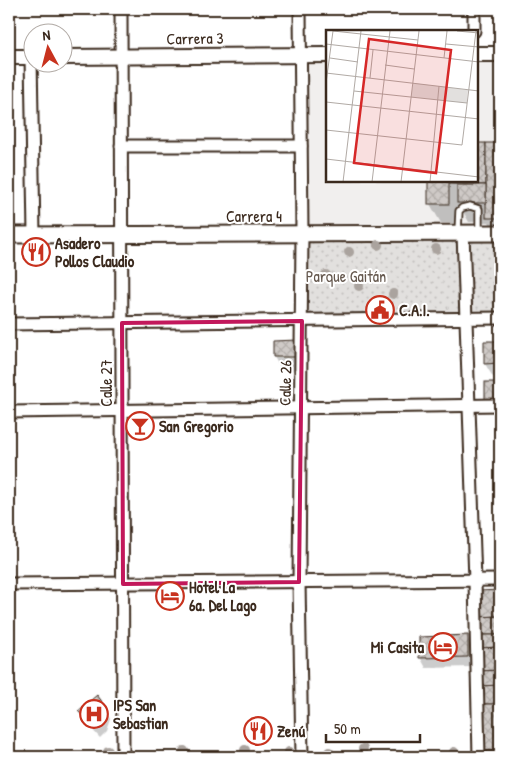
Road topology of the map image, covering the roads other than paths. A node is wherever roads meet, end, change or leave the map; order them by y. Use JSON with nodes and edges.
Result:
{"nodes":[{"id":1,"x":121,"y":9,"type":"edge"},
{"id":2,"x":300,"y":9,"type":"edge"},
{"id":3,"x":474,"y":9,"type":"edge"},
{"id":4,"x":474,"y":30,"type":"edge"},
{"id":5,"x":326,"y":54,"type":"edge"},
{"id":6,"x":479,"y":54,"type":"edge"},
{"id":7,"x":500,"y":54,"type":"edge"},
{"id":8,"x":301,"y":55,"type":"junction"},
{"id":9,"x":121,"y":56,"type":"junction"},
{"id":10,"x":9,"y":57,"type":"edge"},
{"id":11,"x":22,"y":57,"type":"edge"},
{"id":12,"x":72,"y":57,"type":"edge"},
{"id":13,"x":32,"y":72,"type":"edge"},
{"id":14,"x":121,"y":146,"type":"junction"},
{"id":15,"x":301,"y":146,"type":"junction"},
{"id":16,"x":302,"y":233,"type":"junction"},
{"id":17,"x":460,"y":233,"type":"junction"},
{"id":18,"x":479,"y":233,"type":"junction"},
{"id":19,"x":500,"y":233,"type":"edge"},
{"id":20,"x":121,"y":234,"type":"junction"},
{"id":21,"x":9,"y":235,"type":"edge"},
{"id":22,"x":34,"y":235,"type":"junction"},
{"id":23,"x":500,"y":318,"type":"edge"},
{"id":24,"x":465,"y":319,"type":"junction"},
{"id":25,"x":302,"y":321,"type":"junction"},
{"id":26,"x":122,"y":323,"type":"junction"},
{"id":27,"x":9,"y":324,"type":"edge"},
{"id":28,"x":470,"y":405,"type":"junction"},
{"id":29,"x":500,"y":405,"type":"edge"},
{"id":30,"x":300,"y":408,"type":"junction"},
{"id":31,"x":122,"y":410,"type":"junction"},
{"id":32,"x":9,"y":412,"type":"edge"},
{"id":33,"x":500,"y":580,"type":"edge"},
{"id":34,"x":475,"y":581,"type":"junction"},
{"id":35,"x":299,"y":582,"type":"junction"},
{"id":36,"x":9,"y":584,"type":"edge"},
{"id":37,"x":123,"y":584,"type":"junction"},
{"id":38,"x":123,"y":757,"type":"edge"},
{"id":39,"x":302,"y":757,"type":"edge"},
{"id":40,"x":479,"y":757,"type":"edge"}],
"edges":[{"from":1,"to":9,"type":"street","name":"Calle 27"},
{"from":2,"to":8,"type":"street","name":"Calle 26"},
{"from":3,"to":4,"type":"street"},
{"from":5,"to":8,"type":"street","name":"Carrera 3"},
{"from":6,"to":7,"type":"street"},
{"from":8,"to":9,"type":"street","name":"Carrera 3"},
{"from":8,"to":15,"type":"street","name":"Calle 26"},
{"from":9,"to":12,"type":"street","name":"Carrera 3"},
{"from":9,"to":14,"type":"street","name":"Calle 27"},
{"from":10,"to":11,"type":"street"},
{"from":13,"to":22,"type":"street"},
{"from":14,"to":15,"type":"street"},
{"from":14,"to":20,"type":"street","name":"Calle 27"},
{"from":15,"to":16,"type":"street","name":"Calle 26"},
{"from":16,"to":17,"type":"main road","name":"Carrera 4"},
{"from":16,"to":20,"type":"main road","name":"Carrera 4"},
{"from":16,"to":25,"type":"street","name":"Calle 26"},
{"from":17,"to":18,"type":"main road","name":"Carrera 4"},
{"from":17,"to":18,"type":"lane"},
{"from":17,"to":24,"type":"street"},
{"from":18,"to":19,"type":"main road","name":"Carrera 4"},
{"from":20,"to":22,"type":"main road","name":"Carrera 4"},
{"from":20,"to":26,"type":"street","name":"Calle 27"},
{"from":21,"to":22,"type":"main road","name":"Carrera 4"},
{"from":23,"to":24,"type":"street"},
{"from":24,"to":25,"type":"street"},
{"from":24,"to":28,"type":"street"},
{"from":25,"to":26,"type":"street"},
{"from":25,"to":30,"type":"street","name":"Calle 26"},
{"from":26,"to":27,"type":"street"},
{"from":26,"to":31,"type":"street","name":"Calle 27"},
{"from":28,"to":29,"type":"street"},
{"from":28,"to":30,"type":"street"},
{"from":28,"to":34,"type":"street"},
{"from":30,"to":31,"type":"street"},
{"from":30,"to":35,"type":"street","name":"Calle 26"},
{"from":31,"to":32,"type":"street"},
{"from":31,"to":37,"type":"street","name":"Calle 27"},
{"from":33,"to":34,"type":"street"},
{"from":34,"to":35,"type":"street"},
{"from":34,"to":40,"type":"street"},
{"from":35,"to":37,"type":"street"},
{"from":35,"to":39,"type":"street","name":"Calle 26"},
{"from":36,"to":37,"type":"street"},
{"from":37,"to":38,"type":"street","name":"Calle 27"}]}
